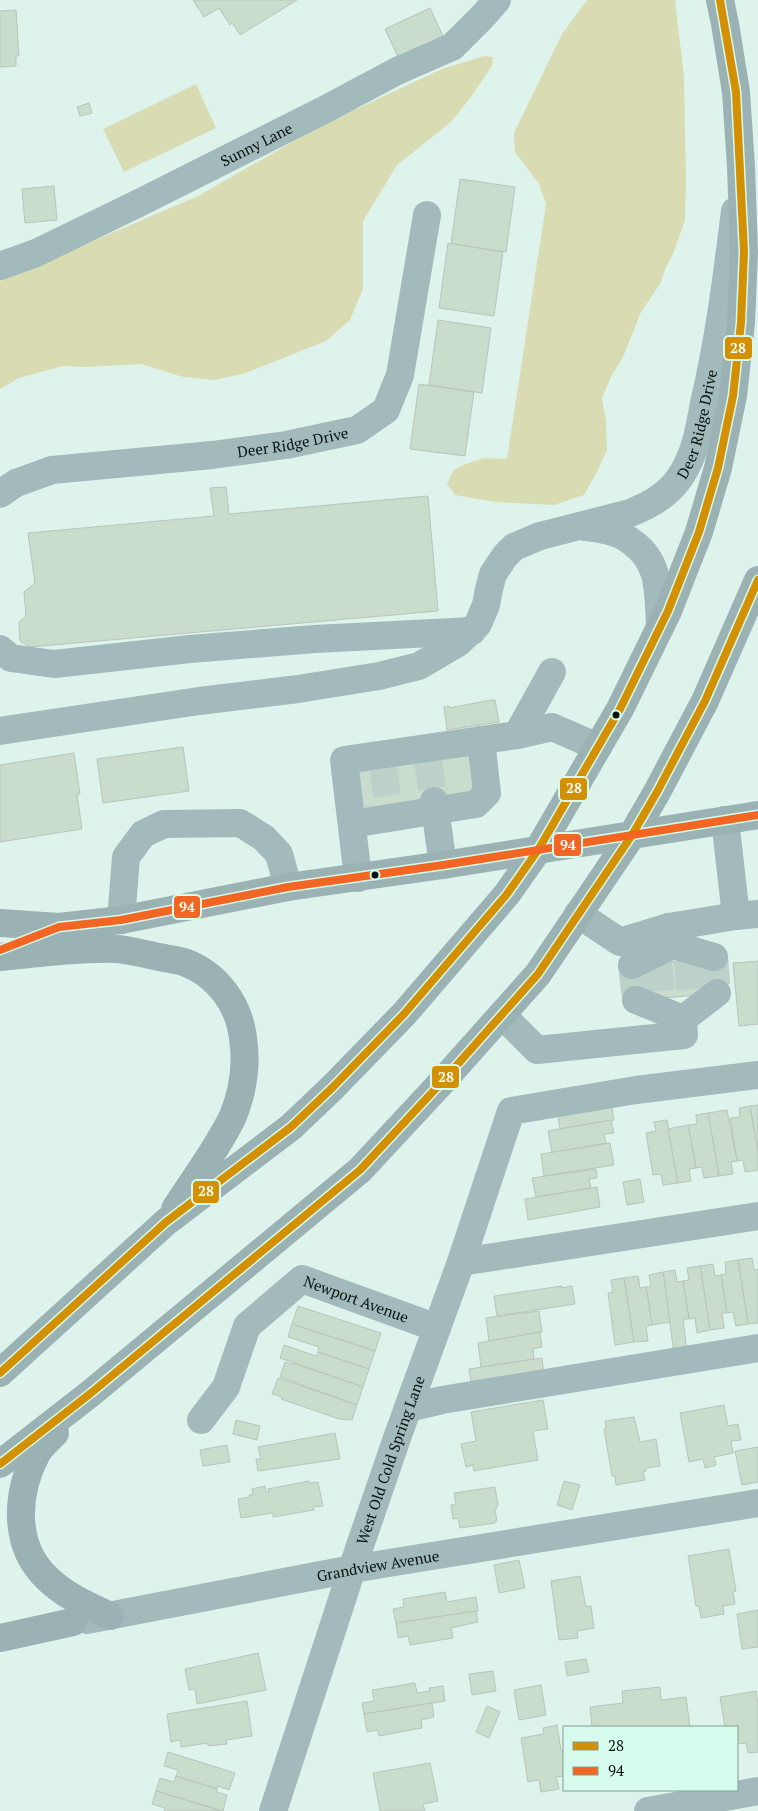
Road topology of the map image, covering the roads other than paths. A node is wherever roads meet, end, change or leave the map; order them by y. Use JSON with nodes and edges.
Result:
{"nodes":[{"id":1,"x":497,"y":0,"type":"edge"},
{"id":2,"x":720,"y":0,"type":"edge"},
{"id":3,"x":741,"y":167,"type":"junction"},
{"id":4,"x":427,"y":215,"type":"dead end"},
{"id":5,"x":0,"y":266,"type":"edge"},
{"id":6,"x":0,"y":494,"type":"edge"},
{"id":7,"x":579,"y":526,"type":"junction"},
{"id":8,"x":758,"y":580,"type":"edge"},
{"id":9,"x":751,"y":612,"type":"edge"},
{"id":10,"x":660,"y":625,"type":"junction"},
{"id":11,"x":472,"y":631,"type":"junction"},
{"id":12,"x":0,"y":649,"type":"edge"},
{"id":13,"x":552,"y":672,"type":"dead end"},
{"id":14,"x":0,"y":732,"type":"edge"},
{"id":15,"x":517,"y":735,"type":"junction"},
{"id":16,"x":481,"y":740,"type":"junction"},
{"id":17,"x":598,"y":747,"type":"junction"},
{"id":18,"x":435,"y":806,"type":"junction"},
{"id":19,"x":758,"y":815,"type":"edge"},
{"id":20,"x":725,"y":820,"type":"junction"},
{"id":21,"x":352,"y":824,"type":"junction"},
{"id":22,"x":632,"y":834,"type":"junction"},
{"id":23,"x":538,"y":850,"type":"junction"},
{"id":24,"x":443,"y":865,"type":"junction"},
{"id":25,"x":358,"y":878,"type":"junction"},
{"id":26,"x":288,"y":887,"type":"junction"},
{"id":27,"x":578,"y":914,"type":"junction"},
{"id":28,"x":747,"y":915,"type":"edge"},
{"id":29,"x":121,"y":920,"type":"junction"},
{"id":30,"x":0,"y":923,"type":"edge"},
{"id":31,"x":59,"y":927,"type":"junction"},
{"id":32,"x":0,"y":950,"type":"edge"},
{"id":33,"x":0,"y":957,"type":"edge"},
{"id":34,"x":648,"y":999,"type":"dead end"},
{"id":35,"x":502,"y":1015,"type":"junction"},
{"id":36,"x":758,"y":1075,"type":"edge"},
{"id":37,"x":758,"y":1216,"type":"edge"},
{"id":38,"x":166,"y":1222,"type":"junction"},
{"id":39,"x":462,"y":1262,"type":"junction"},
{"id":40,"x":437,"y":1328,"type":"junction"},
{"id":41,"x":758,"y":1348,"type":"edge"},
{"id":42,"x":0,"y":1373,"type":"edge"},
{"id":43,"x":91,"y":1392,"type":"junction"},
{"id":44,"x":408,"y":1408,"type":"junction"},
{"id":45,"x":201,"y":1420,"type":"dead end"},
{"id":46,"x":0,"y":1464,"type":"edge"},
{"id":47,"x":758,"y":1503,"type":"edge"},
{"id":48,"x":352,"y":1569,"type":"junction"},
{"id":49,"x":110,"y":1616,"type":"junction"},
{"id":50,"x":73,"y":1622,"type":"junction"},
{"id":51,"x":0,"y":1627,"type":"edge"},
{"id":52,"x":0,"y":1638,"type":"edge"},
{"id":53,"x":758,"y":1791,"type":"edge"},
{"id":54,"x":273,"y":1811,"type":"edge"},
{"id":55,"x":648,"y":1811,"type":"edge"}],
"edges":[{"from":1,"to":5,"type":"street","name":"Sunny Lane"},
{"from":2,"to":3,"type":"main road"},
{"from":3,"to":7,"type":"street","name":"Deer Ridge Drive"},
{"from":3,"to":10,"type":"main road"},
{"from":4,"to":6,"type":"street","name":"Deer Ridge Drive"},
{"from":7,"to":10,"type":"street","name":"Deer Ridge Drive"},
{"from":7,"to":11,"type":"street","name":"Deer Ridge Drive"},
{"from":8,"to":9,"type":"main road"},
{"from":9,"to":22,"type":"main road"},
{"from":10,"to":17,"type":"main road"},
{"from":11,"to":12,"type":"street"},
{"from":11,"to":14,"type":"street","name":"Deer Ridge Drive"},
{"from":13,"to":15,"type":"street"},
{"from":15,"to":16,"type":"street"},
{"from":15,"to":17,"type":"street"},
{"from":16,"to":18,"type":"street"},
{"from":16,"to":21,"type":"street"},
{"from":17,"to":23,"type":"main road"},
{"from":18,"to":21,"type":"street"},
{"from":18,"to":24,"type":"street"},
{"from":19,"to":20,"type":"main road"},
{"from":20,"to":22,"type":"main road"},
{"from":20,"to":28,"type":"street"},
{"from":21,"to":25,"type":"street"},
{"from":22,"to":23,"type":"main road"},
{"from":22,"to":27,"type":"main road"},
{"from":23,"to":24,"type":"main road"},
{"from":23,"to":38,"type":"main road"},
{"from":24,"to":25,"type":"main road"},
{"from":25,"to":26,"type":"main road"},
{"from":26,"to":29,"type":"main road"},
{"from":26,"to":29,"type":"street"},
{"from":27,"to":28,"type":"street"},
{"from":27,"to":35,"type":"main road"},
{"from":29,"to":31,"type":"main road"},
{"from":30,"to":31,"type":"main road"},
{"from":31,"to":32,"type":"main road"},
{"from":33,"to":38,"type":"main road"},
{"from":34,"to":35,"type":"street"},
{"from":35,"to":43,"type":"main road"},
{"from":36,"to":39,"type":"street","name":"West Old Cold Spring Lane"},
{"from":37,"to":39,"type":"street"},
{"from":38,"to":42,"type":"main road"},
{"from":39,"to":40,"type":"street","name":"West Old Cold Spring Lane"},
{"from":40,"to":44,"type":"street","name":"West Old Cold Spring Lane"},
{"from":40,"to":45,"type":"street","name":"Newport Avenue"},
{"from":41,"to":44,"type":"street"},
{"from":43,"to":46,"type":"main road"},
{"from":43,"to":49,"type":"main road"},
{"from":44,"to":48,"type":"street","name":"West Old Cold Spring Lane"},
{"from":47,"to":48,"type":"street","name":"Grandview Avenue"},
{"from":48,"to":49,"type":"street","name":"Grandview Avenue"},
{"from":48,"to":54,"type":"street","name":"West Old Cold Spring Lane"},
{"from":49,"to":50,"type":"street","name":"Grandview Avenue"},
{"from":50,"to":51,"type":"street","name":"Grandview Avenue"},
{"from":50,"to":52,"type":"main road"},
{"from":53,"to":55,"type":"street"}]}
